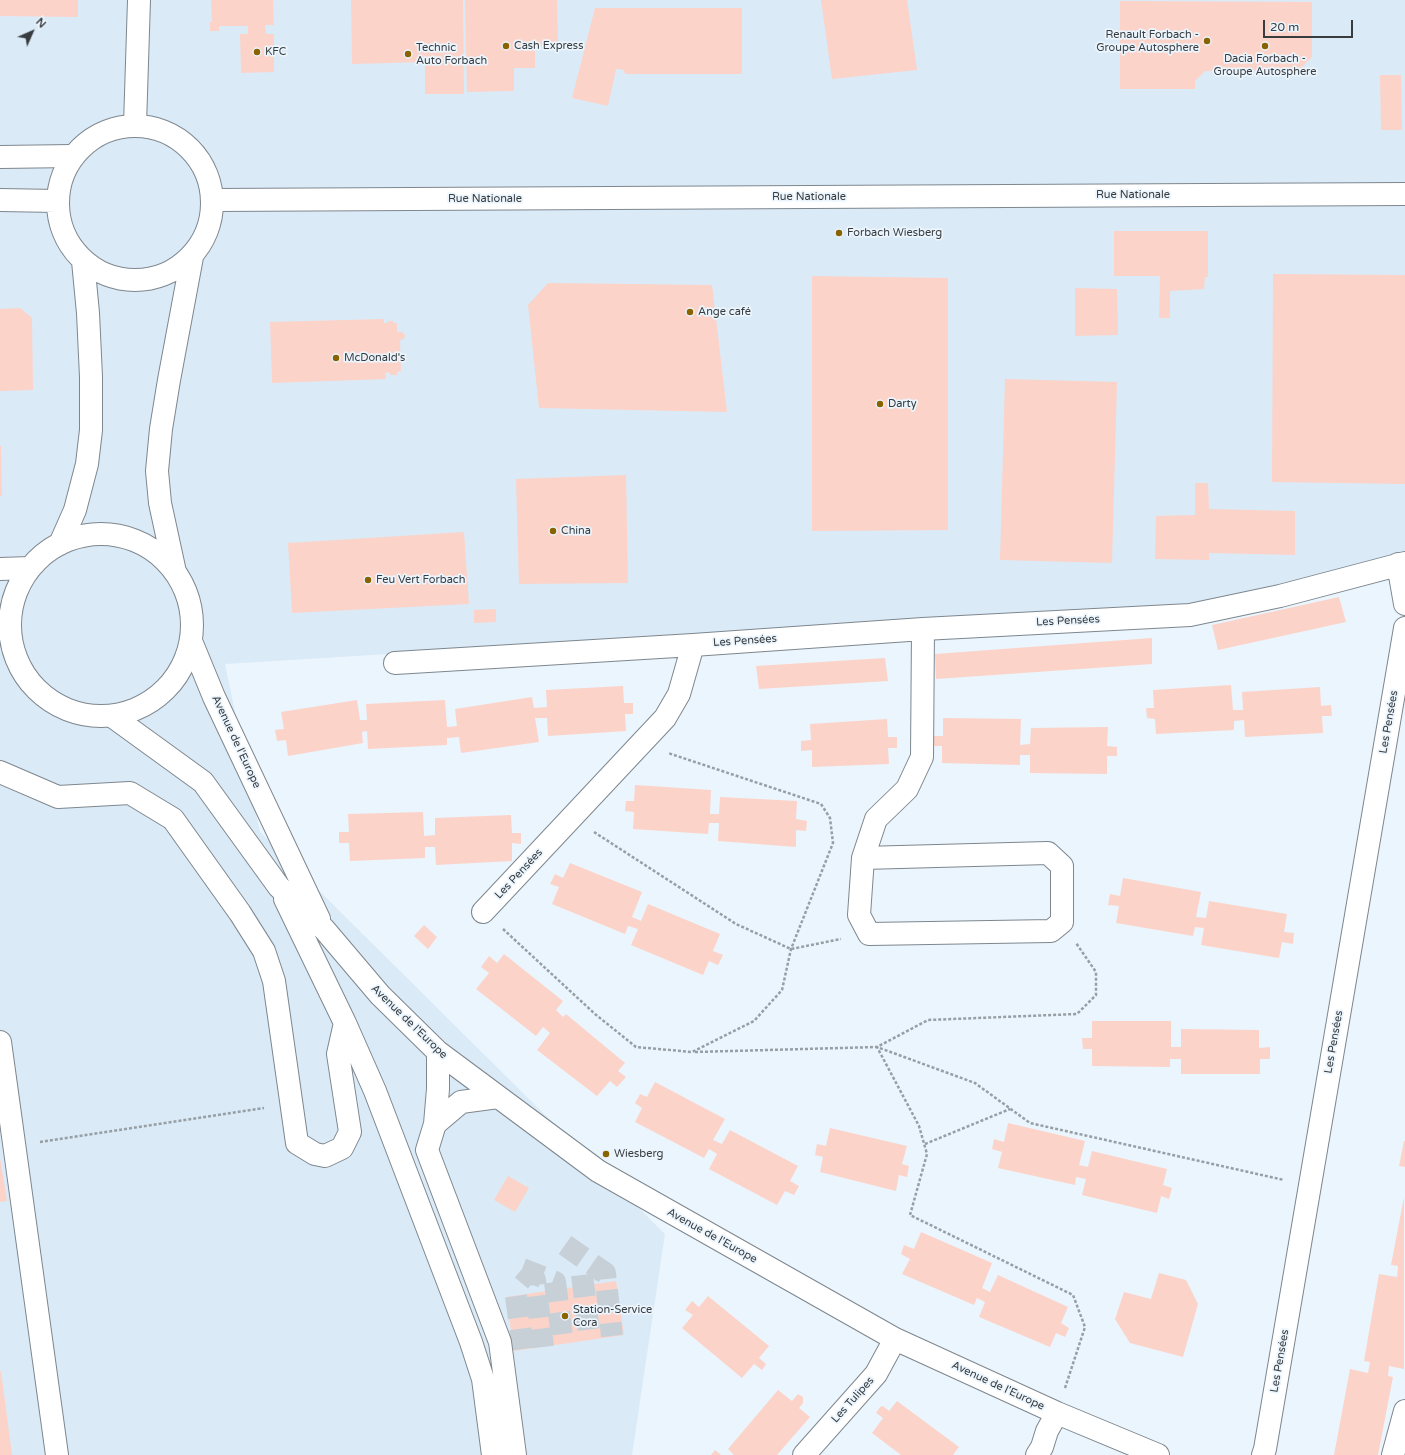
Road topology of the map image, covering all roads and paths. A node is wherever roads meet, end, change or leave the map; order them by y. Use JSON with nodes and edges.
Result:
{"nodes":[{"id":1,"x":139,"y":0,"type":"edge"},
{"id":2,"x":135,"y":125,"type":"junction"},
{"id":3,"x":73,"y":156,"type":"junction"},
{"id":4,"x":0,"y":157,"type":"edge"},
{"id":5,"x":1405,"y":194,"type":"edge"},
{"id":6,"x":0,"y":200,"type":"edge"},
{"id":7,"x":213,"y":200,"type":"junction"},
{"id":8,"x":57,"y":202,"type":"junction"},
{"id":9,"x":192,"y":257,"type":"junction"},
{"id":10,"x":82,"y":261,"type":"junction"},
{"id":11,"x":60,"y":544,"type":"junction"},
{"id":12,"x":1402,"y":564,"type":"edge"},
{"id":13,"x":30,"y":568,"type":"junction"},
{"id":14,"x":0,"y":569,"type":"edge"},
{"id":15,"x":175,"y":572,"type":"junction"},
{"id":16,"x":1405,"y":604,"type":"edge"},
{"id":17,"x":1405,"y":628,"type":"edge"},
{"id":18,"x":923,"y":629,"type":"junction"},
{"id":19,"x":191,"y":641,"type":"junction"},
{"id":20,"x":6,"y":642,"type":"edge"},
{"id":21,"x":693,"y":645,"type":"junction"},
{"id":22,"x":395,"y":663,"type":"dead end"},
{"id":23,"x":112,"y":716,"type":"junction"},
{"id":24,"x":640,"y":744,"type":"junction"},
{"id":25,"x":0,"y":772,"type":"edge"},
{"id":26,"x":571,"y":818,"type":"junction"},
{"id":27,"x":863,"y":858,"type":"junction"},
{"id":28,"x":279,"y":887,"type":"junction"},
{"id":29,"x":483,"y":912,"type":"joint"},
{"id":30,"x":1062,"y":922,"type":"junction"},
{"id":31,"x":324,"y":929,"type":"junction"},
{"id":32,"x":869,"y":934,"type":"junction"},
{"id":33,"x":791,"y":949,"type":"junction"},
{"id":34,"x":346,"y":1022,"type":"junction"},
{"id":35,"x":0,"y":1042,"type":"edge"},
{"id":36,"x":877,"y":1047,"type":"junction"},
{"id":37,"x":438,"y":1052,"type":"junction"},
{"id":38,"x":692,"y":1052,"type":"junction"},
{"id":39,"x":498,"y":1097,"type":"junction"},
{"id":40,"x":291,"y":1104,"type":"junction"},
{"id":41,"x":1010,"y":1109,"type":"junction"},
{"id":42,"x":435,"y":1124,"type":"junction"},
{"id":43,"x":924,"y":1144,"type":"junction"},
{"id":44,"x":14,"y":1146,"type":"junction"},
{"id":45,"x":432,"y":1165,"type":"junction"},
{"id":46,"x":1310,"y":1186,"type":"junction"},
{"id":47,"x":455,"y":1193,"type":"dead end"},
{"id":48,"x":895,"y":1339,"type":"junction"},
{"id":49,"x":1405,"y":1411,"type":"edge"},
{"id":50,"x":1057,"y":1413,"type":"junction"},
{"id":51,"x":57,"y":1455,"type":"edge"},
{"id":52,"x":492,"y":1455,"type":"edge"},
{"id":53,"x":515,"y":1455,"type":"edge"},
{"id":54,"x":804,"y":1455,"type":"edge"},
{"id":55,"x":1037,"y":1455,"type":"edge"},
{"id":56,"x":1158,"y":1455,"type":"edge"},
{"id":57,"x":1263,"y":1455,"type":"edge"},
{"id":58,"x":1393,"y":1455,"type":"edge"}],
"edges":[{"from":1,"to":2,"type":"street"},
{"from":2,"to":3,"type":"street"},
{"from":2,"to":7,"type":"street"},
{"from":3,"to":4,"type":"street"},
{"from":3,"to":8,"type":"street"},
{"from":5,"to":7,"type":"street","name":"Rue Nationale"},
{"from":6,"to":8,"type":"street"},
{"from":7,"to":9,"type":"street"},
{"from":8,"to":10,"type":"street"},
{"from":9,"to":10,"type":"street"},
{"from":9,"to":15,"type":"street"},
{"from":10,"to":11,"type":"street"},
{"from":11,"to":13,"type":"street"},
{"from":11,"to":15,"type":"street"},
{"from":12,"to":16,"type":"street","name":"Les Pensées"},
{"from":12,"to":18,"type":"street","name":"Les Pensées"},
{"from":13,"to":14,"type":"street"},
{"from":13,"to":20,"type":"street"},
{"from":15,"to":19,"type":"street"},
{"from":17,"to":46,"type":"street","name":"Les Pensées"},
{"from":18,"to":21,"type":"street","name":"Les Pensées"},
{"from":18,"to":27,"type":"street"},
{"from":19,"to":23,"type":"street"},
{"from":19,"to":31,"type":"street","name":"Avenue de l'Europe"},
{"from":20,"to":23,"type":"street"},
{"from":21,"to":22,"type":"street","name":"Les Pensées"},
{"from":21,"to":24,"type":"street","name":"Les Pensées"},
{"from":23,"to":28,"type":"street","name":"Avenue de l'Europe"},
{"from":24,"to":26,"type":"street","name":"Les Pensées"},
{"from":24,"to":33,"type":"path"},
{"from":25,"to":40,"type":"street"},
{"from":26,"to":29,"type":"street","name":"Les Pensées"},
{"from":26,"to":33,"type":"path"},
{"from":27,"to":30,"type":"street"},
{"from":27,"to":32,"type":"street"},
{"from":28,"to":31,"type":"street","name":"Avenue de l'Europe"},
{"from":28,"to":34,"type":"street"},
{"from":29,"to":38,"type":"path"},
{"from":30,"to":32,"type":"street"},
{"from":30,"to":36,"type":"path"},
{"from":31,"to":37,"type":"street","name":"Avenue de l'Europe"},
{"from":32,"to":33,"type":"path"},
{"from":33,"to":38,"type":"path"},
{"from":34,"to":40,"type":"street"},
{"from":34,"to":52,"type":"street"},
{"from":35,"to":44,"type":"street"},
{"from":36,"to":38,"type":"path"},
{"from":36,"to":41,"type":"path"},
{"from":36,"to":43,"type":"path"},
{"from":37,"to":39,"type":"street","name":"Avenue de l'Europe"},
{"from":37,"to":42,"type":"street"},
{"from":39,"to":42,"type":"street"},
{"from":39,"to":48,"type":"street","name":"Avenue de l'Europe"},
{"from":40,"to":44,"type":"path"},
{"from":41,"to":43,"type":"path"},
{"from":41,"to":46,"type":"path"},
{"from":42,"to":45,"type":"street"},
{"from":43,"to":50,"type":"path"},
{"from":44,"to":51,"type":"street"},
{"from":45,"to":47,"type":"street"},
{"from":45,"to":53,"type":"street"},
{"from":46,"to":57,"type":"street","name":"Les Pensées"},
{"from":48,"to":50,"type":"street","name":"Avenue de l'Europe"},
{"from":48,"to":54,"type":"street","name":"Les Tulipes"},
{"from":49,"to":58,"type":"street"},
{"from":50,"to":55,"type":"street"},
{"from":50,"to":56,"type":"street","name":"Avenue de l'Europe"}]}
